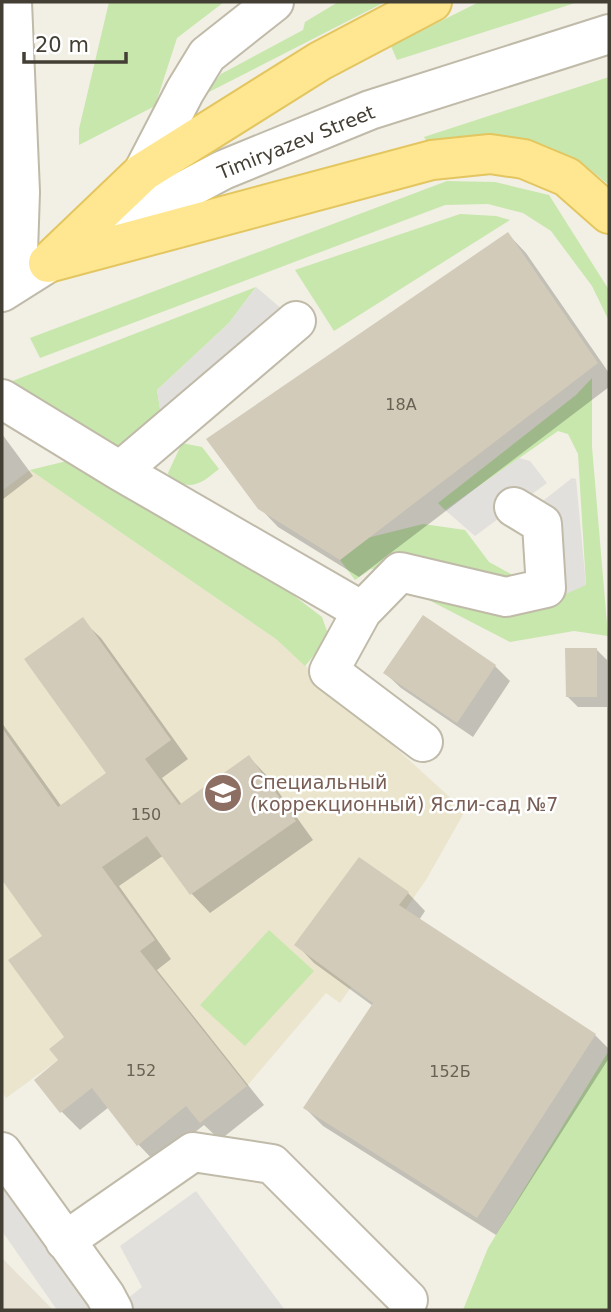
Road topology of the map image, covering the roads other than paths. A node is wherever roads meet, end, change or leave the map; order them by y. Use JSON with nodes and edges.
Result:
{"nodes":[{"id":1,"x":12,"y":2,"type":"edge"},
{"id":2,"x":274,"y":2,"type":"edge"},
{"id":3,"x":432,"y":2,"type":"edge"},
{"id":4,"x":609,"y":34,"type":"edge"},
{"id":5,"x":143,"y":172,"type":"junction"},
{"id":6,"x":609,"y":214,"type":"edge"},
{"id":7,"x":22,"y":279,"type":"edge"},
{"id":8,"x":296,"y":321,"type":"dead end"},
{"id":9,"x":2,"y":399,"type":"edge"},
{"id":10,"x":120,"y":471,"type":"junction"},
{"id":11,"x":514,"y":506,"type":"dead end"},
{"id":12,"x":362,"y":611,"type":"junction"},
{"id":13,"x":423,"y":742,"type":"dead end"},
{"id":14,"x":2,"y":1152,"type":"edge"},
{"id":15,"x":65,"y":1241,"type":"junction"},
{"id":16,"x":408,"y":1300,"type":"dead end"},
{"id":17,"x":113,"y":1310,"type":"edge"}],
"edges":[{"from":1,"to":7,"type":"street"},
{"from":2,"to":5,"type":"street"},
{"from":3,"to":5,"type":"main road"},
{"from":4,"to":7,"type":"street","name":"Timiryazev Street"},
{"from":5,"to":7,"type":"main road"},
{"from":6,"to":7,"type":"main road"},
{"from":8,"to":10,"type":"street"},
{"from":9,"to":10,"type":"street"},
{"from":10,"to":12,"type":"street"},
{"from":11,"to":12,"type":"street"},
{"from":12,"to":13,"type":"street"},
{"from":14,"to":15,"type":"street"},
{"from":15,"to":16,"type":"street"},
{"from":15,"to":17,"type":"street"}]}
